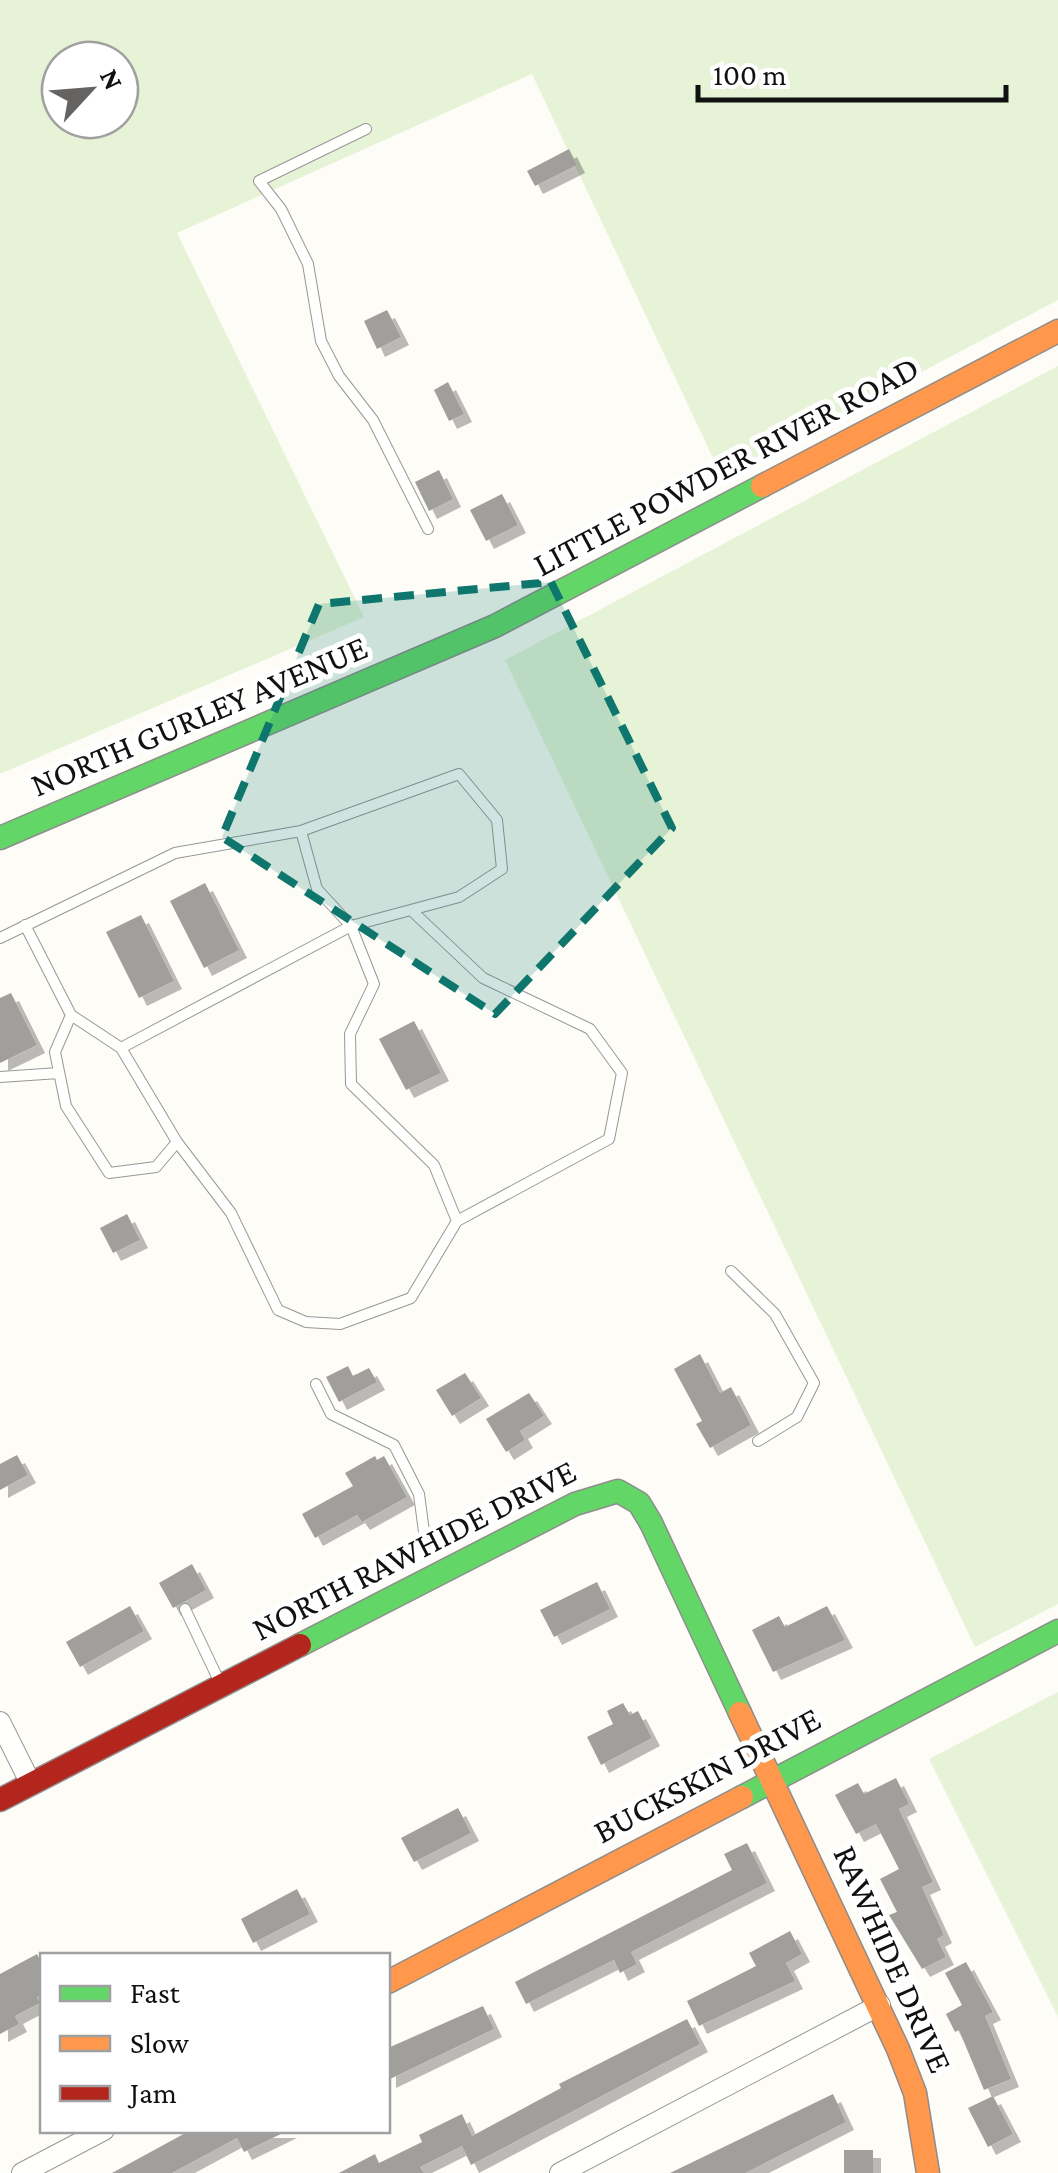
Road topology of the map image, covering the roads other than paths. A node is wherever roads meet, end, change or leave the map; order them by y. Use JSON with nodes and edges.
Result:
{"nodes":[{"id":1,"x":366,"y":129,"type":"dead end"},
{"id":2,"x":1058,"y":331,"type":"edge"},
{"id":3,"x":428,"y":530,"type":"dead end"},
{"id":4,"x":425,"y":660,"type":"joint"},
{"id":5,"x":302,"y":831,"type":"junction"},
{"id":6,"x":0,"y":838,"type":"edge"},
{"id":7,"x":411,"y":910,"type":"junction"},
{"id":8,"x":25,"y":925,"type":"junction"},
{"id":9,"x":352,"y":926,"type":"junction"},
{"id":10,"x":0,"y":938,"type":"edge"},
{"id":11,"x":72,"y":1015,"type":"junction"},
{"id":12,"x":121,"y":1048,"type":"junction"},
{"id":13,"x":59,"y":1073,"type":"junction"},
{"id":14,"x":0,"y":1077,"type":"edge"},
{"id":15,"x":177,"y":1142,"type":"junction"},
{"id":16,"x":457,"y":1220,"type":"junction"},
{"id":17,"x":731,"y":1271,"type":"dead end"},
{"id":18,"x":316,"y":1384,"type":"dead end"},
{"id":19,"x":758,"y":1441,"type":"dead end"},
{"id":20,"x":424,"y":1532,"type":"dead end"},
{"id":21,"x":185,"y":1609,"type":"dead end"},
{"id":22,"x":1058,"y":1631,"type":"edge"},
{"id":23,"x":221,"y":1686,"type":"junction"},
{"id":24,"x":0,"y":1722,"type":"edge"},
{"id":25,"x":774,"y":1780,"type":"junction"},
{"id":26,"x":31,"y":1784,"type":"junction"},
{"id":27,"x":0,"y":1800,"type":"edge"},
{"id":28,"x":390,"y":1981,"type":"edge"},
{"id":29,"x":880,"y":2005,"type":"junction"},
{"id":30,"x":98,"y":2133,"type":"edge"},
{"id":31,"x":22,"y":2173,"type":"edge"},
{"id":32,"x":560,"y":2173,"type":"edge"},
{"id":33,"x":928,"y":2173,"type":"edge"}],
"edges":[{"from":1,"to":3,"type":"lane"},
{"from":2,"to":4,"type":"street","name":"LITTLE POWDER RIVER ROAD"},
{"from":4,"to":6,"type":"street","name":"NORTH GURLEY AVENUE"},
{"from":5,"to":7,"type":"lane"},
{"from":5,"to":8,"type":"lane"},
{"from":5,"to":9,"type":"lane"},
{"from":7,"to":9,"type":"lane"},
{"from":7,"to":16,"type":"lane"},
{"from":8,"to":10,"type":"lane"},
{"from":8,"to":11,"type":"lane"},
{"from":9,"to":12,"type":"lane"},
{"from":9,"to":16,"type":"lane"},
{"from":11,"to":12,"type":"lane"},
{"from":11,"to":13,"type":"lane"},
{"from":12,"to":15,"type":"lane"},
{"from":13,"to":14,"type":"lane"},
{"from":13,"to":15,"type":"lane"},
{"from":15,"to":16,"type":"lane"},
{"from":17,"to":19,"type":"lane"},
{"from":18,"to":20,"type":"lane"},
{"from":21,"to":23,"type":"lane"},
{"from":22,"to":25,"type":"street","name":"BUCKSKIN DRIVE"},
{"from":23,"to":25,"type":"street","name":"NORTH RAWHIDE DRIVE"},
{"from":23,"to":26,"type":"street","name":"NORTH RAWHIDE DRIVE"},
{"from":24,"to":26,"type":"street"},
{"from":25,"to":28,"type":"street","name":"BUCKSKIN DRIVE"},
{"from":25,"to":29,"type":"street","name":"RAWHIDE DRIVE"},
{"from":26,"to":27,"type":"street","name":"NORTH RAWHIDE DRIVE"},
{"from":29,"to":32,"type":"street"},
{"from":29,"to":33,"type":"street","name":"RAWHIDE DRIVE"},
{"from":30,"to":31,"type":"street"}]}
